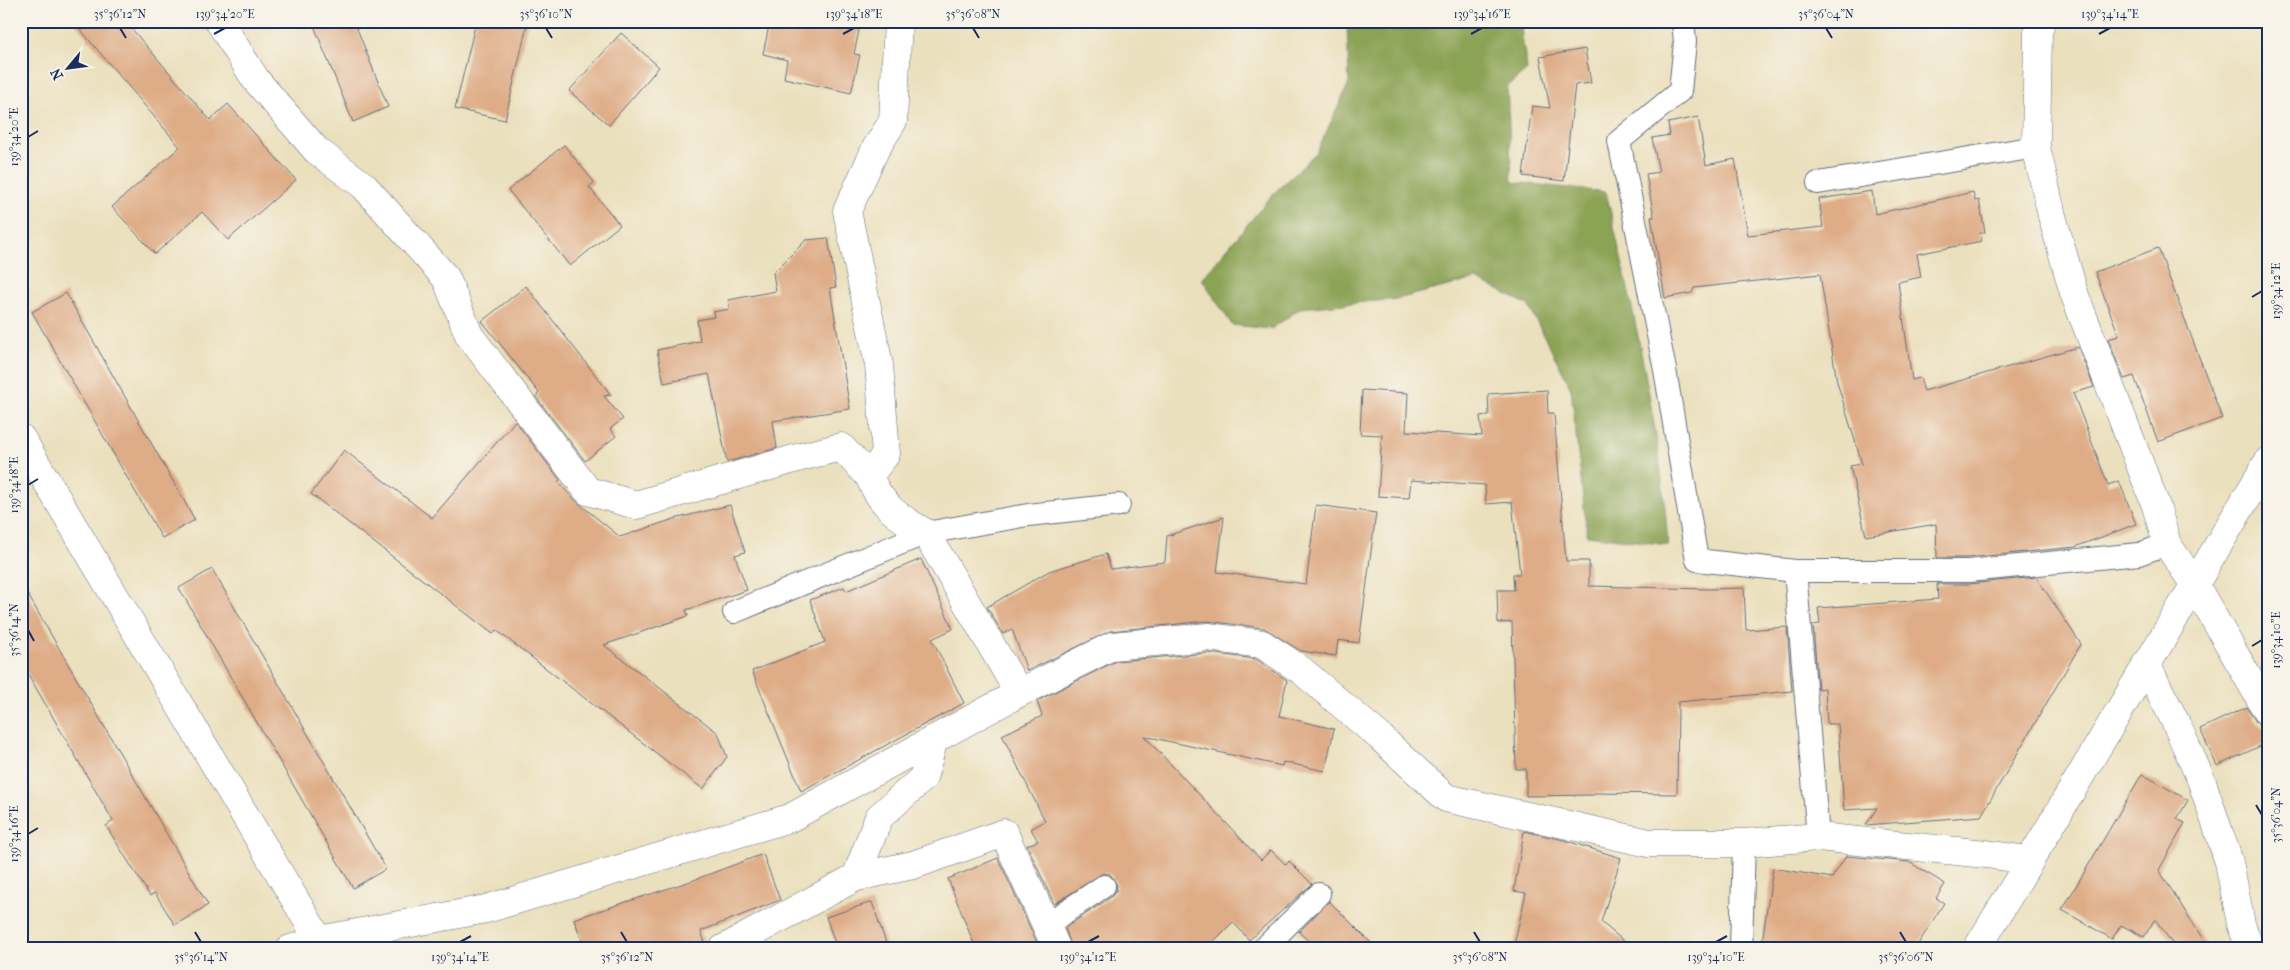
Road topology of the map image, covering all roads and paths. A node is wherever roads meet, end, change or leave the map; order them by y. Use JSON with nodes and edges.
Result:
{"nodes":[{"id":1,"x":219,"y":21,"type":"edge"},
{"id":2,"x":898,"y":21,"type":"edge"},
{"id":3,"x":1683,"y":21,"type":"edge"},
{"id":4,"x":2041,"y":21,"type":"edge"},
{"id":5,"x":2036,"y":148,"type":"junction"},
{"id":6,"x":1818,"y":183,"type":"dead end"},
{"id":7,"x":21,"y":438,"type":"edge"},
{"id":8,"x":2269,"y":460,"type":"edge"},
{"id":9,"x":868,"y":476,"type":"junction"},
{"id":10,"x":1119,"y":504,"type":"dead end"},
{"id":11,"x":926,"y":533,"type":"junction"},
{"id":12,"x":2167,"y":544,"type":"junction"},
{"id":13,"x":1796,"y":571,"type":"junction"},
{"id":14,"x":2195,"y":585,"type":"junction"},
{"id":15,"x":734,"y":612,"type":"dead end"},
{"id":16,"x":2146,"y":664,"type":"junction"},
{"id":17,"x":1018,"y":693,"type":"junction"},
{"id":18,"x":2269,"y":714,"type":"edge"},
{"id":19,"x":934,"y":739,"type":"junction"},
{"id":20,"x":1818,"y":838,"type":"junction"},
{"id":21,"x":1744,"y":843,"type":"junction"},
{"id":22,"x":2028,"y":860,"type":"junction"},
{"id":23,"x":856,"y":877,"type":"junction"},
{"id":24,"x":1104,"y":886,"type":"dead end"},
{"id":25,"x":1319,"y":894,"type":"dead end"},
{"id":26,"x":1046,"y":924,"type":"junction"},
{"id":27,"x":319,"y":940,"type":"junction"},
{"id":28,"x":1274,"y":945,"type":"edge"},
{"id":29,"x":290,"y":949,"type":"edge"},
{"id":30,"x":723,"y":949,"type":"edge"},
{"id":31,"x":1057,"y":949,"type":"edge"},
{"id":32,"x":1741,"y":949,"type":"edge"},
{"id":33,"x":1977,"y":949,"type":"edge"},
{"id":34,"x":2250,"y":949,"type":"edge"}],
"edges":[{"from":1,"to":9,"type":"street"},
{"from":2,"to":9,"type":"street"},
{"from":3,"to":13,"type":"lane"},
{"from":4,"to":5,"type":"street"},
{"from":5,"to":6,"type":"lane"},
{"from":5,"to":12,"type":"street"},
{"from":7,"to":27,"type":"street"},
{"from":8,"to":14,"type":"street"},
{"from":9,"to":11,"type":"street"},
{"from":10,"to":11,"type":"lane"},
{"from":11,"to":15,"type":"lane"},
{"from":11,"to":17,"type":"street"},
{"from":12,"to":13,"type":"lane"},
{"from":12,"to":14,"type":"street"},
{"from":13,"to":20,"type":"lane"},
{"from":14,"to":16,"type":"street"},
{"from":14,"to":18,"type":"street"},
{"from":16,"to":22,"type":"street"},
{"from":16,"to":34,"type":"street"},
{"from":17,"to":19,"type":"street"},
{"from":17,"to":21,"type":"street"},
{"from":19,"to":23,"type":"street"},
{"from":19,"to":27,"type":"street"},
{"from":20,"to":21,"type":"street"},
{"from":20,"to":22,"type":"street"},
{"from":21,"to":32,"type":"lane"},
{"from":22,"to":33,"type":"street"},
{"from":23,"to":26,"type":"street"},
{"from":23,"to":30,"type":"street"},
{"from":24,"to":26,"type":"lane"},
{"from":25,"to":28,"type":"lane"},
{"from":26,"to":31,"type":"street"},
{"from":27,"to":29,"type":"street"}]}
